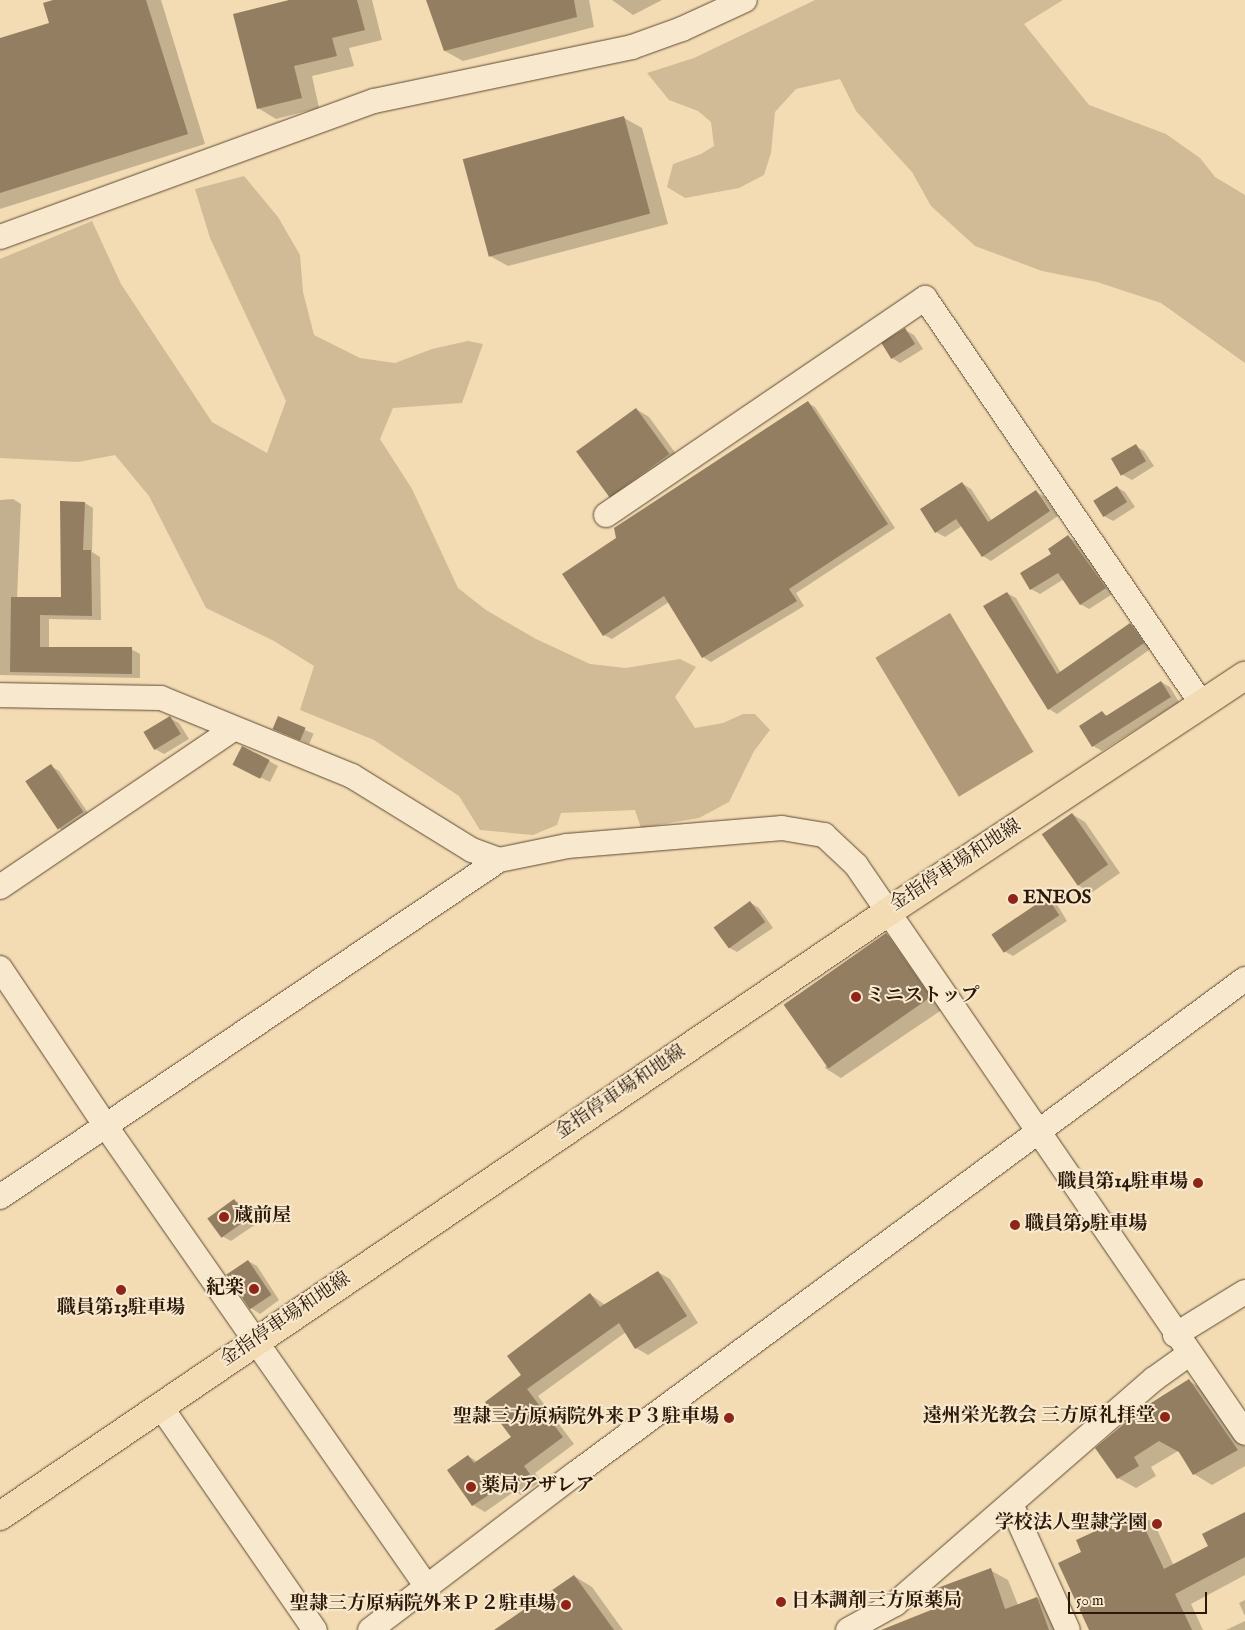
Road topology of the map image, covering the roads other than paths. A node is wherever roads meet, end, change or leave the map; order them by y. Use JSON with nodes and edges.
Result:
{"nodes":[{"id":1,"x":745,"y":0,"type":"edge"},
{"id":2,"x":0,"y":236,"type":"edge"},
{"id":3,"x":606,"y":515,"type":"dead end"},
{"id":4,"x":1245,"y":676,"type":"edge"},
{"id":5,"x":0,"y":695,"type":"edge"},
{"id":6,"x":1202,"y":704,"type":"junction"},
{"id":7,"x":233,"y":729,"type":"junction"},
{"id":8,"x":499,"y":860,"type":"junction"},
{"id":9,"x":0,"y":887,"type":"edge"},
{"id":10,"x":888,"y":912,"type":"junction"},
{"id":11,"x":0,"y":968,"type":"edge"},
{"id":12,"x":1245,"y":978,"type":"edge"},
{"id":13,"x":105,"y":1125,"type":"junction"},
{"id":14,"x":1036,"y":1130,"type":"junction"},
{"id":15,"x":0,"y":1197,"type":"edge"},
{"id":16,"x":1245,"y":1292,"type":"edge"},
{"id":17,"x":255,"y":1340,"type":"junction"},
{"id":18,"x":1182,"y":1344,"type":"junction"},
{"id":19,"x":161,"y":1407,"type":"junction"},
{"id":20,"x":1245,"y":1433,"type":"edge"},
{"id":21,"x":1011,"y":1504,"type":"junction"},
{"id":22,"x":0,"y":1516,"type":"edge"},
{"id":23,"x":427,"y":1587,"type":"junction"},
{"id":24,"x":315,"y":1630,"type":"edge"},
{"id":25,"x":370,"y":1630,"type":"edge"},
{"id":26,"x":848,"y":1630,"type":"edge"},
{"id":27,"x":1068,"y":1630,"type":"edge"}],
"edges":[{"from":1,"to":2,"type":"street"},
{"from":3,"to":6,"type":"street"},
{"from":4,"to":6,"type":"main road","name":"金指停車場和地線"},
{"from":5,"to":7,"type":"street"},
{"from":6,"to":10,"type":"main road","name":"金指停車場和地線"},
{"from":7,"to":8,"type":"street"},
{"from":7,"to":9,"type":"street"},
{"from":8,"to":10,"type":"street"},
{"from":8,"to":13,"type":"street"},
{"from":10,"to":14,"type":"street"},
{"from":10,"to":17,"type":"main road","name":"金指停車場和地線"},
{"from":11,"to":13,"type":"street"},
{"from":12,"to":14,"type":"street"},
{"from":13,"to":15,"type":"street"},
{"from":13,"to":17,"type":"street"},
{"from":14,"to":18,"type":"street"},
{"from":14,"to":23,"type":"street"},
{"from":16,"to":18,"type":"street"},
{"from":17,"to":19,"type":"main road","name":"金指停車場和地線"},
{"from":17,"to":23,"type":"street"},
{"from":18,"to":20,"type":"street"},
{"from":18,"to":21,"type":"street"},
{"from":19,"to":22,"type":"main road","name":"金指停車場和地線"},
{"from":19,"to":24,"type":"street"},
{"from":21,"to":26,"type":"street"},
{"from":21,"to":27,"type":"street"},
{"from":23,"to":25,"type":"street"}]}
